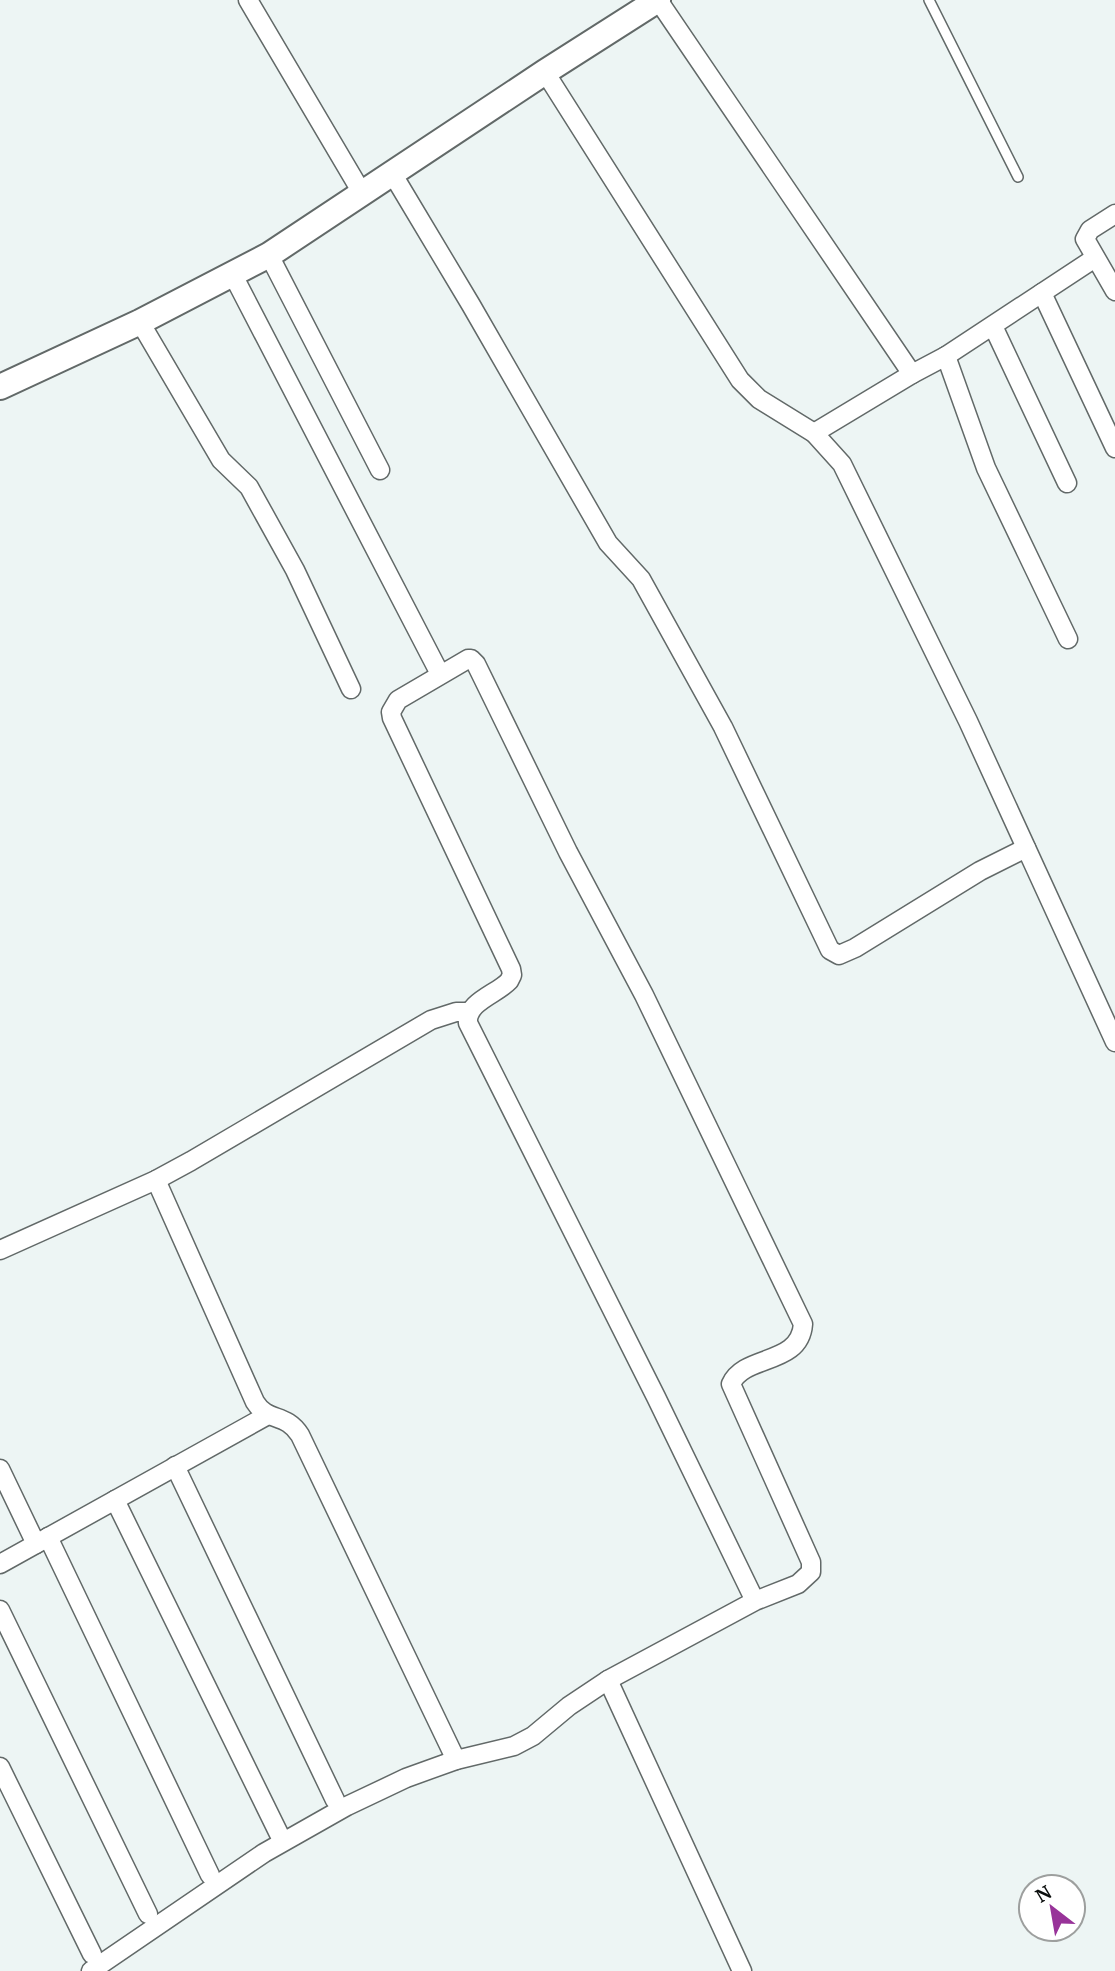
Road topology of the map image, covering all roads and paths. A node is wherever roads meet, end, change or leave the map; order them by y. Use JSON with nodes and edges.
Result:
{"nodes":[{"id":1,"x":248,"y":0,"type":"edge"},
{"id":2,"x":658,"y":0,"type":"edge"},
{"id":3,"x":929,"y":0,"type":"edge"},
{"id":4,"x":545,"y":72,"type":"junction"},
{"id":5,"x":392,"y":173,"type":"junction"},
{"id":6,"x":1018,"y":177,"type":"dead end"},
{"id":7,"x":362,"y":193,"type":"junction"},
{"id":8,"x":1115,"y":214,"type":"edge"},
{"id":9,"x":269,"y":256,"type":"junction"},
{"id":10,"x":1095,"y":258,"type":"junction"},
{"id":11,"x":233,"y":275,"type":"junction"},
{"id":12,"x":1115,"y":291,"type":"edge"},
{"id":13,"x":1042,"y":293,"type":"junction"},
{"id":14,"x":140,"y":322,"type":"junction"},
{"id":15,"x":993,"y":326,"type":"junction"},
{"id":16,"x":946,"y":356,"type":"junction"},
{"id":17,"x":912,"y":374,"type":"junction"},
{"id":18,"x":0,"y":387,"type":"edge"},
{"id":19,"x":814,"y":433,"type":"junction"},
{"id":20,"x":1115,"y":448,"type":"edge"},
{"id":21,"x":380,"y":470,"type":"dead end"},
{"id":22,"x":1067,"y":483,"type":"dead end"},
{"id":23,"x":1068,"y":639,"type":"dead end"},
{"id":24,"x":440,"y":674,"type":"junction"},
{"id":25,"x":351,"y":689,"type":"dead end"},
{"id":26,"x":1026,"y":848,"type":"junction"},
{"id":27,"x":469,"y":1013,"type":"junction"},
{"id":28,"x":1115,"y":1042,"type":"edge"},
{"id":29,"x":156,"y":1180,"type":"junction"},
{"id":30,"x":0,"y":1250,"type":"edge"},
{"id":31,"x":268,"y":1415,"type":"junction"},
{"id":32,"x":175,"y":1466,"type":"junction"},
{"id":33,"x":0,"y":1469,"type":"edge"},
{"id":34,"x":115,"y":1500,"type":"junction"},
{"id":35,"x":42,"y":1540,"type":"junction"},
{"id":36,"x":0,"y":1564,"type":"edge"},
{"id":37,"x":755,"y":1601,"type":"junction"},
{"id":38,"x":0,"y":1610,"type":"edge"},
{"id":39,"x":608,"y":1680,"type":"junction"},
{"id":40,"x":456,"y":1760,"type":"junction"},
{"id":41,"x":0,"y":1767,"type":"edge"},
{"id":42,"x":335,"y":1800,"type":"dead end"},
{"id":43,"x":280,"y":1836,"type":"dead end"},
{"id":44,"x":210,"y":1875,"type":"dead end"},
{"id":45,"x":148,"y":1914,"type":"dead end"},
{"id":46,"x":92,"y":1962,"type":"edge"},
{"id":47,"x":742,"y":1971,"type":"edge"}],
"edges":[{"from":1,"to":7,"type":"street"},
{"from":2,"to":4,"type":"street"},
{"from":2,"to":17,"type":"street"},
{"from":3,"to":6,"type":"lane"},
{"from":4,"to":5,"type":"street"},
{"from":4,"to":19,"type":"street"},
{"from":5,"to":7,"type":"street"},
{"from":5,"to":26,"type":"street"},
{"from":7,"to":9,"type":"street"},
{"from":8,"to":10,"type":"street"},
{"from":9,"to":11,"type":"street"},
{"from":9,"to":21,"type":"street"},
{"from":10,"to":12,"type":"street"},
{"from":10,"to":13,"type":"street"},
{"from":11,"to":14,"type":"street"},
{"from":11,"to":24,"type":"street"},
{"from":13,"to":15,"type":"street"},
{"from":13,"to":20,"type":"street"},
{"from":14,"to":18,"type":"street"},
{"from":14,"to":25,"type":"street"},
{"from":15,"to":16,"type":"street"},
{"from":15,"to":22,"type":"street"},
{"from":16,"to":17,"type":"street"},
{"from":16,"to":23,"type":"street"},
{"from":17,"to":19,"type":"street"},
{"from":19,"to":26,"type":"street"},
{"from":24,"to":27,"type":"street"},
{"from":24,"to":37,"type":"street"},
{"from":26,"to":28,"type":"street"},
{"from":27,"to":29,"type":"street"},
{"from":27,"to":37,"type":"street"},
{"from":29,"to":30,"type":"street"},
{"from":29,"to":31,"type":"street"},
{"from":31,"to":32,"type":"street"},
{"from":31,"to":40,"type":"street"},
{"from":32,"to":34,"type":"street"},
{"from":32,"to":42,"type":"street"},
{"from":33,"to":35,"type":"street"},
{"from":34,"to":35,"type":"street"},
{"from":34,"to":43,"type":"street"},
{"from":35,"to":36,"type":"street"},
{"from":35,"to":44,"type":"street"},
{"from":37,"to":39,"type":"street"},
{"from":38,"to":45,"type":"street"},
{"from":39,"to":40,"type":"street"},
{"from":39,"to":47,"type":"street"},
{"from":40,"to":46,"type":"street"},
{"from":41,"to":46,"type":"street"}]}
